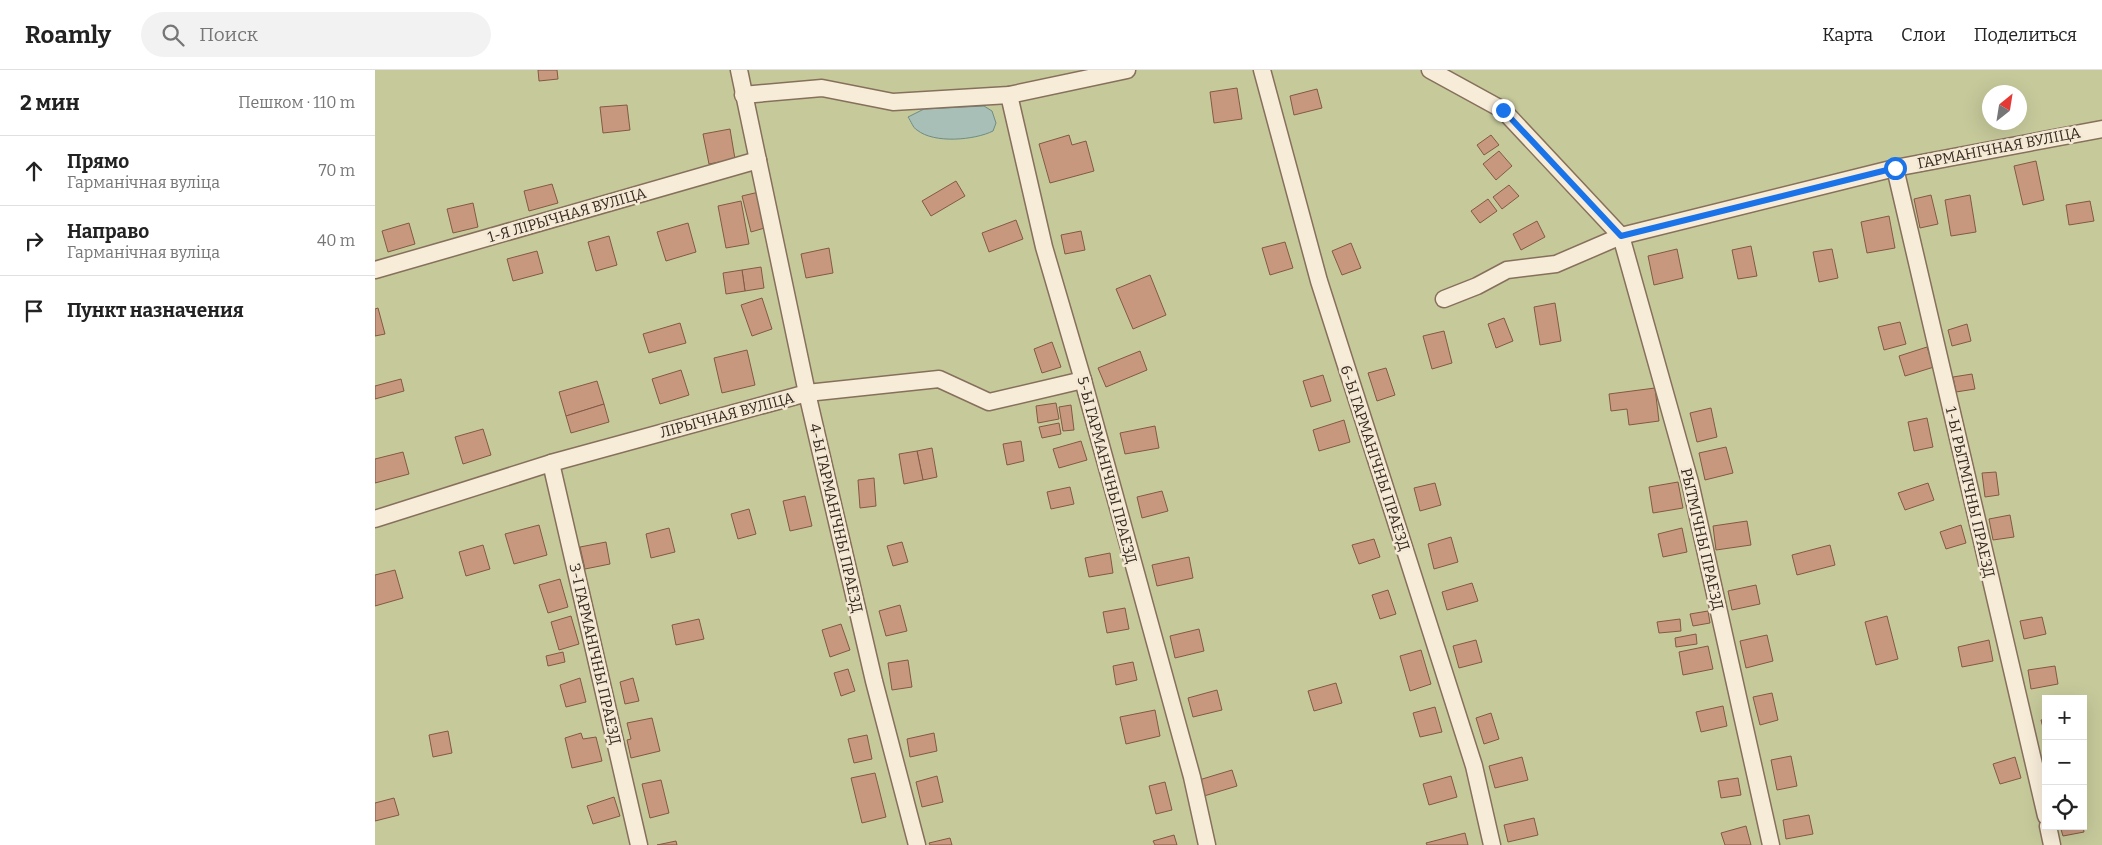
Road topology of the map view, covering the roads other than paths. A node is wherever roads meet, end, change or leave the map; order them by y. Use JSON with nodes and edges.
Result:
{"nodes":[{"id":1,"x":739,"y":70,"type":"edge"},
{"id":2,"x":1127,"y":70,"type":"edge"},
{"id":3,"x":1262,"y":70,"type":"edge"},
{"id":4,"x":1430,"y":70,"type":"edge"},
{"id":5,"x":743,"y":95,"type":"junction"},
{"id":6,"x":1009,"y":95,"type":"junction"},
{"id":7,"x":2102,"y":129,"type":"edge"},
{"id":8,"x":758,"y":160,"type":"junction"},
{"id":9,"x":1895,"y":168,"type":"junction"},
{"id":10,"x":1621,"y":236,"type":"junction"},
{"id":11,"x":375,"y":270,"type":"edge"},
{"id":12,"x":1444,"y":299,"type":"dead end"},
{"id":13,"x":1083,"y":380,"type":"junction"},
{"id":14,"x":807,"y":393,"type":"junction"},
{"id":15,"x":551,"y":463,"type":"junction"},
{"id":16,"x":375,"y":519,"type":"edge"},
{"id":17,"x":2042,"y":799,"type":"edge"},
{"id":18,"x":2049,"y":830,"type":"edge"},
{"id":19,"x":639,"y":845,"type":"edge"},
{"id":20,"x":917,"y":845,"type":"edge"},
{"id":21,"x":1207,"y":845,"type":"edge"},
{"id":22,"x":1492,"y":845,"type":"edge"},
{"id":23,"x":1771,"y":845,"type":"edge"},
{"id":24,"x":2053,"y":845,"type":"edge"}],
"edges":[{"from":1,"to":5,"type":"lane","name":"4-Ы ГАРМАНІЧНЫ ПРАЕЗД"},
{"from":2,"to":6,"type":"lane"},
{"from":3,"to":22,"type":"lane","name":"6-Ы ГАРМАНІЧНЫ ПРАЕЗД"},
{"from":4,"to":10,"type":"lane"},
{"from":5,"to":6,"type":"lane"},
{"from":5,"to":8,"type":"lane","name":"4-Ы ГАРМАНІЧНЫ ПРАЕЗД"},
{"from":6,"to":13,"type":"lane","name":"5-Ы ГАРМАНІЧНЫ ПРАЕЗД"},
{"from":7,"to":9,"type":"lane","name":"ГАРМАНІЧНАЯ ВУЛІЦА"},
{"from":8,"to":11,"type":"lane","name":"1-Я ЛІРЫЧНАЯ ВУЛІЦА"},
{"from":8,"to":14,"type":"lane","name":"4-Ы ГАРМАНІЧНЫ ПРАЕЗД"},
{"from":9,"to":10,"type":"lane","name":"ГАРМАНІЧНАЯ ВУЛІЦА"},
{"from":9,"to":17,"type":"lane","name":"1-Ы РЫТМІЧНЫ ПРАЕЗД"},
{"from":10,"to":12,"type":"lane","name":"ГАРМАНІЧНАЯ ВУЛІЦА"},
{"from":10,"to":23,"type":"lane","name":"РЫТМІЧНЫ ПРАЕЗД"},
{"from":13,"to":14,"type":"lane","name":"ЛІРЫЧНАЯ ВУЛІЦА"},
{"from":13,"to":21,"type":"lane","name":"5-Ы ГАРМАНІЧНЫ ПРАЕЗД"},
{"from":14,"to":15,"type":"lane","name":"ЛІРЫЧНАЯ ВУЛІЦА"},
{"from":14,"to":20,"type":"lane","name":"4-Ы ГАРМАНІЧНЫ ПРАЕЗД"},
{"from":15,"to":16,"type":"lane","name":"ЛІРЫЧНАЯ ВУЛІЦА"},
{"from":15,"to":19,"type":"lane","name":"3-І ГАРМАНІЧНЫ ПРАЕЗД"},
{"from":18,"to":24,"type":"lane"}]}
